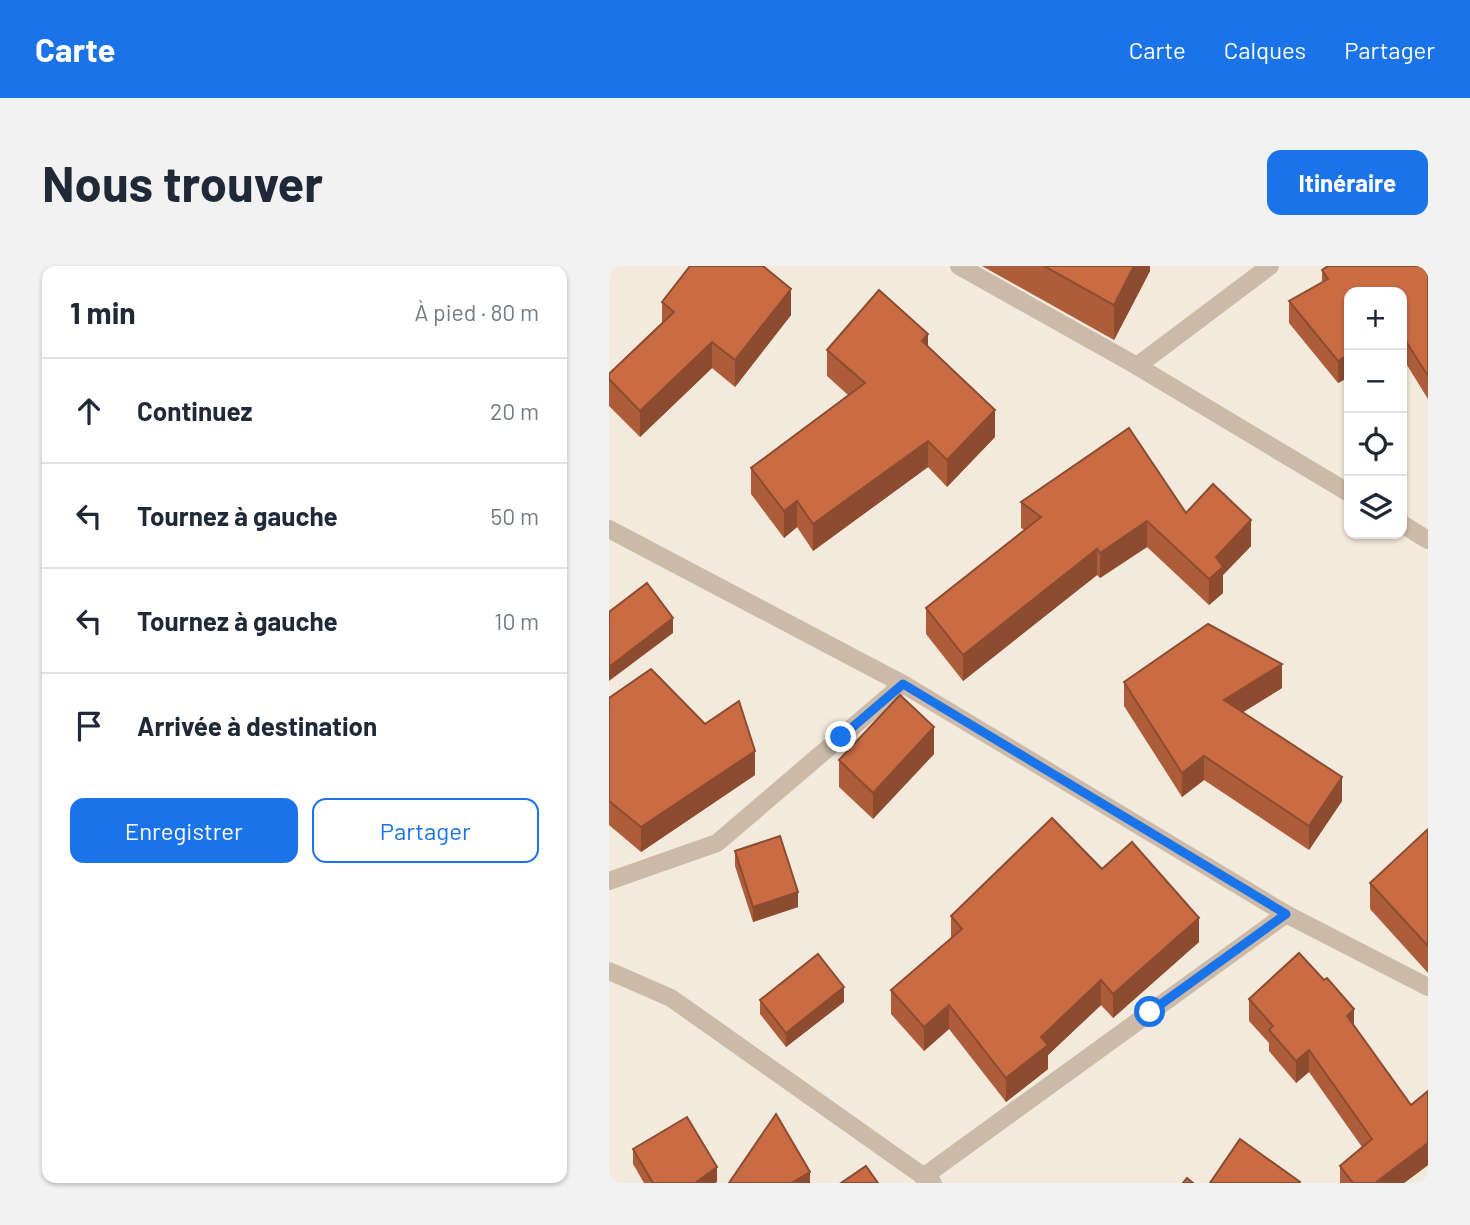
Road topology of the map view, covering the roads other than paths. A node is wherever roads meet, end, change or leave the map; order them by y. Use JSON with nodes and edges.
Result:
{"nodes":[{"id":1,"x":959,"y":266,"type":"edge"},
{"id":2,"x":1270,"y":266,"type":"edge"},
{"id":3,"x":1137,"y":366,"type":"junction"},
{"id":4,"x":1344,"y":490,"type":"edge"},
{"id":5,"x":1407,"y":527,"type":"edge"},
{"id":6,"x":609,"y":529,"type":"edge"},
{"id":7,"x":1428,"y":540,"type":"edge"},
{"id":8,"x":903,"y":684,"type":"junction"},
{"id":9,"x":609,"y":881,"type":"edge"},
{"id":10,"x":1286,"y":914,"type":"junction"},
{"id":11,"x":609,"y":971,"type":"edge"},
{"id":12,"x":1428,"y":987,"type":"edge"},
{"id":13,"x":928,"y":1180,"type":"edge"}],
"edges":[{"from":1,"to":3,"type":"street"},
{"from":2,"to":3,"type":"street"},
{"from":3,"to":4,"type":"street"},
{"from":5,"to":7,"type":"street"},
{"from":6,"to":8,"type":"street"},
{"from":8,"to":9,"type":"street"},
{"from":8,"to":10,"type":"street"},
{"from":10,"to":12,"type":"street"},
{"from":10,"to":13,"type":"street"},
{"from":11,"to":13,"type":"street"}]}
